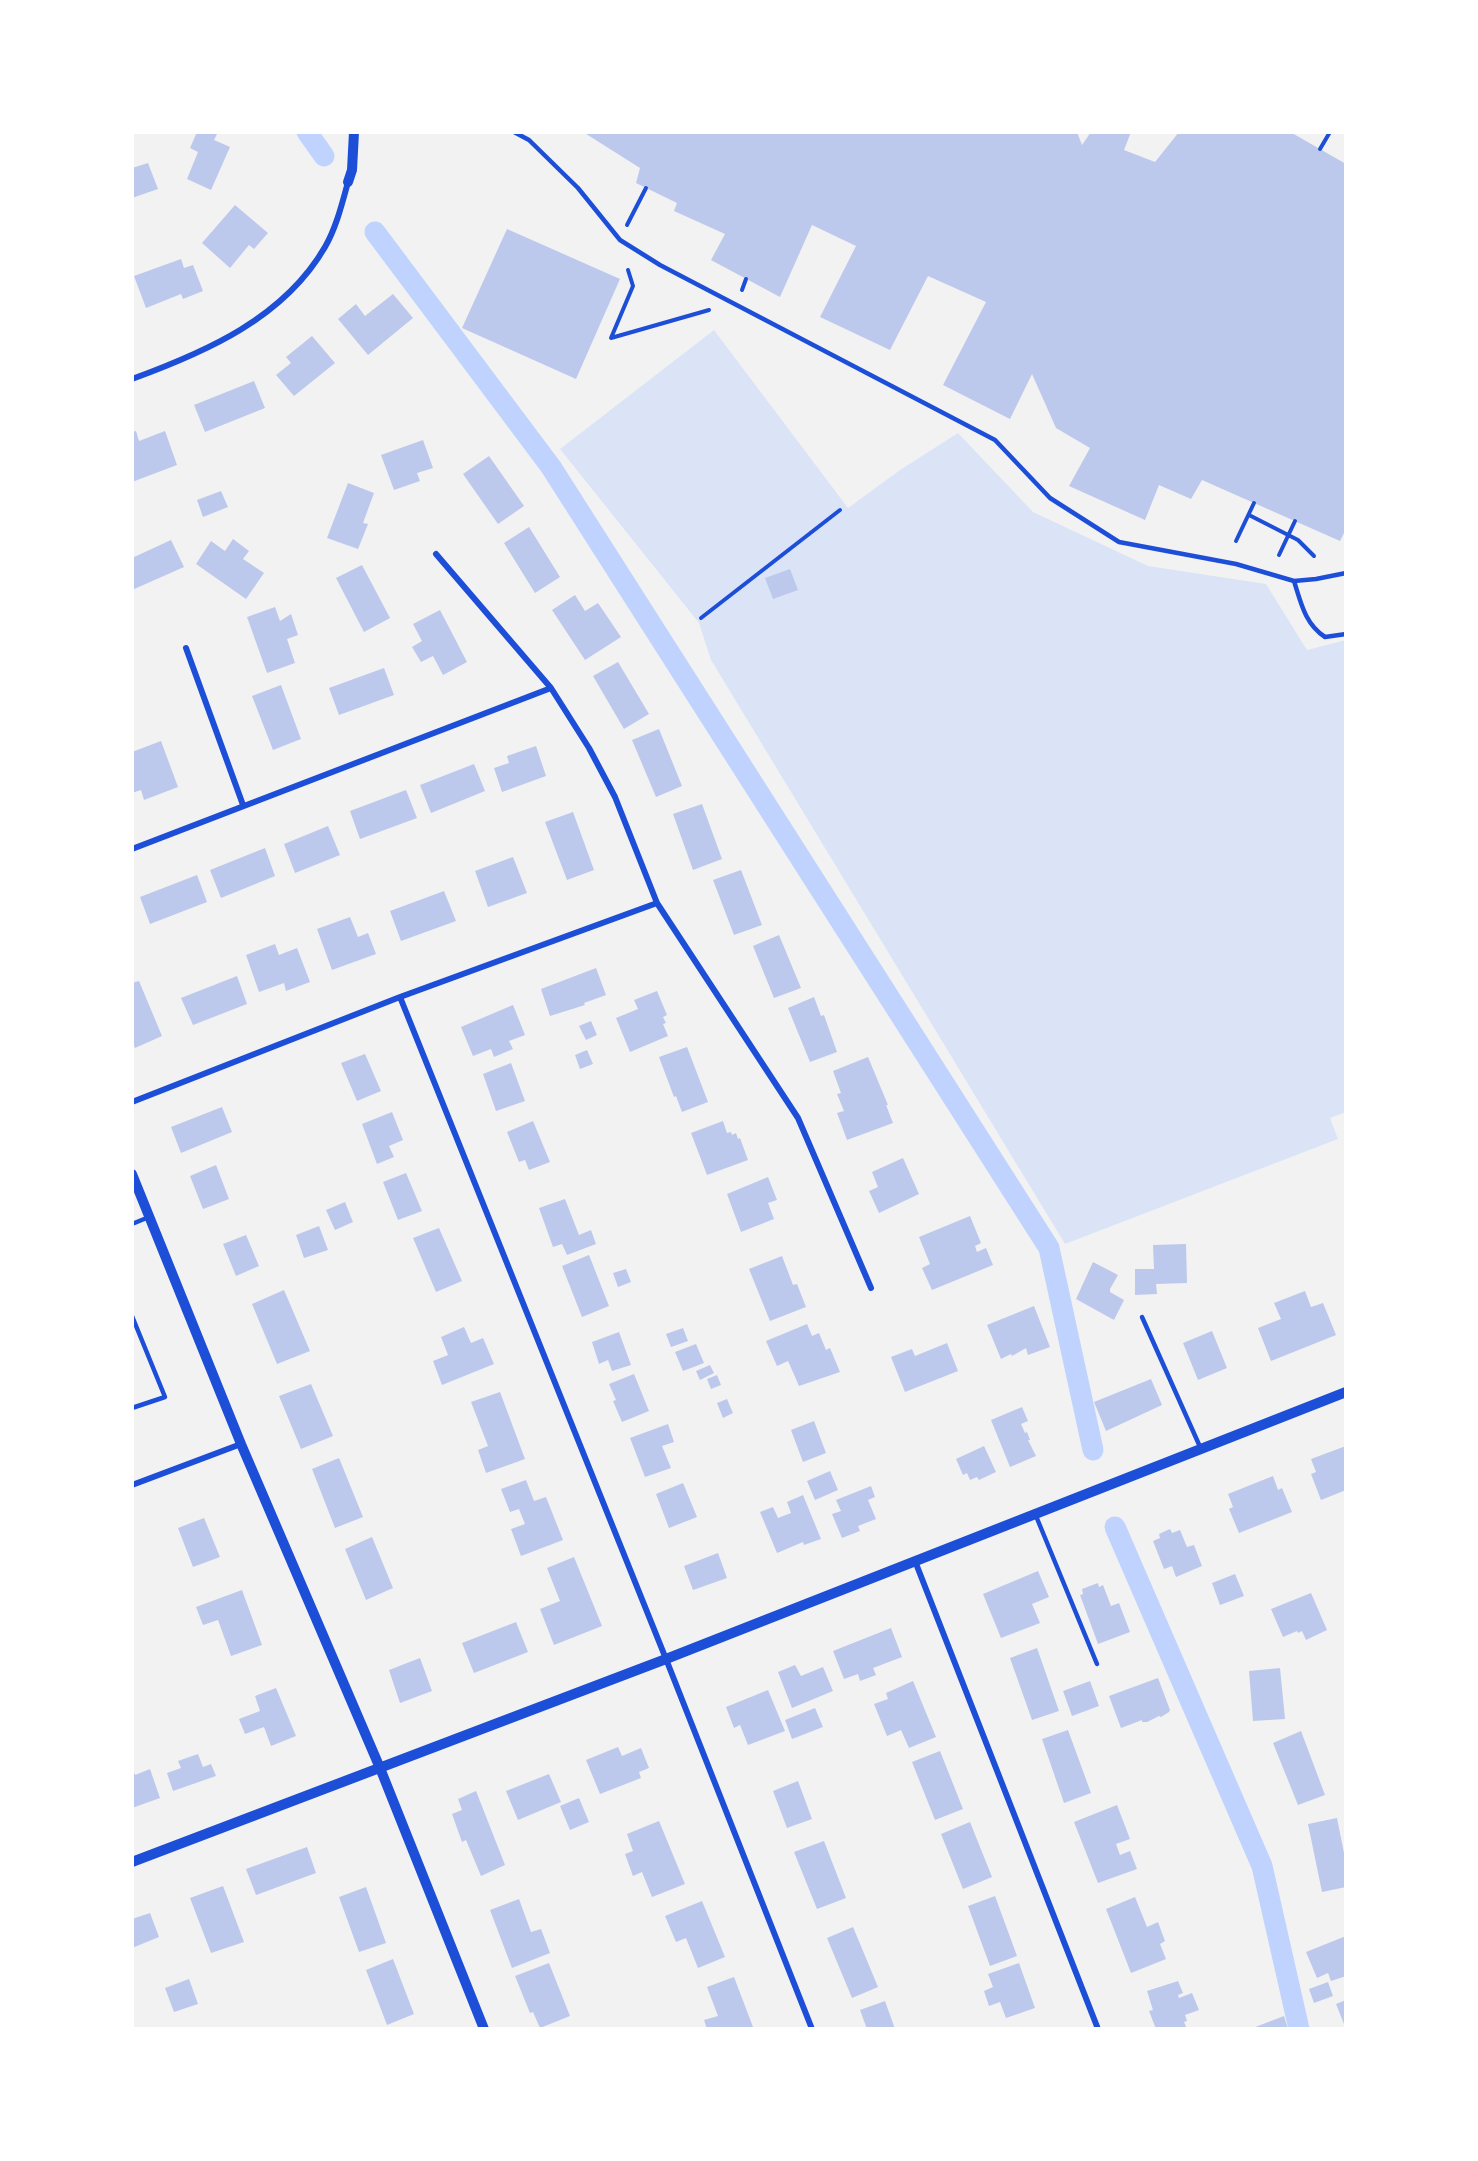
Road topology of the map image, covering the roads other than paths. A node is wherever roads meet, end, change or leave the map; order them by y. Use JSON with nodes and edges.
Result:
{"nodes":[{"id":1,"x":354,"y":132,"type":"edge"},
{"id":2,"x":514,"y":132,"type":"edge"},
{"id":3,"x":348,"y":182,"type":"joint"},
{"id":4,"x":132,"y":379,"type":"edge"},
{"id":5,"x":436,"y":555,"type":"dead end"},
{"id":6,"x":1346,"y":573,"type":"edge"},
{"id":7,"x":1294,"y":581,"type":"junction"},
{"id":8,"x":1346,"y":634,"type":"edge"},
{"id":9,"x":186,"y":648,"type":"dead end"},
{"id":10,"x":551,"y":688,"type":"junction"},
{"id":11,"x":243,"y":805,"type":"junction"},
{"id":12,"x":132,"y":849,"type":"edge"},
{"id":13,"x":657,"y":903,"type":"junction"},
{"id":14,"x":400,"y":997,"type":"junction"},
{"id":15,"x":132,"y":1102,"type":"edge"},
{"id":16,"x":132,"y":1174,"type":"edge"},
{"id":17,"x":149,"y":1217,"type":"junction"},
{"id":18,"x":132,"y":1224,"type":"edge"},
{"id":19,"x":872,"y":1288,"type":"dead end"},
{"id":20,"x":132,"y":1316,"type":"edge"},
{"id":21,"x":1142,"y":1317,"type":"dead end"},
{"id":22,"x":1346,"y":1392,"type":"edge"},
{"id":23,"x":132,"y":1408,"type":"edge"},
{"id":24,"x":241,"y":1444,"type":"junction"},
{"id":25,"x":1201,"y":1449,"type":"junction"},
{"id":26,"x":132,"y":1485,"type":"edge"},
{"id":27,"x":1035,"y":1513,"type":"junction"},
{"id":28,"x":915,"y":1561,"type":"junction"},
{"id":29,"x":666,"y":1659,"type":"junction"},
{"id":30,"x":1097,"y":1664,"type":"dead end"},
{"id":31,"x":380,"y":1768,"type":"junction"},
{"id":32,"x":132,"y":1862,"type":"edge"},
{"id":33,"x":484,"y":2029,"type":"edge"},
{"id":34,"x":812,"y":2029,"type":"edge"},
{"id":35,"x":1098,"y":2029,"type":"edge"}],
"edges":[{"from":1,"to":3,"type":"street"},
{"from":2,"to":7,"type":"lane"},
{"from":3,"to":4,"type":"street"},
{"from":5,"to":10,"type":"street"},
{"from":6,"to":7,"type":"lane"},
{"from":7,"to":8,"type":"lane"},
{"from":9,"to":11,"type":"street"},
{"from":10,"to":11,"type":"street"},
{"from":10,"to":13,"type":"street"},
{"from":11,"to":12,"type":"street"},
{"from":13,"to":14,"type":"street"},
{"from":13,"to":19,"type":"street"},
{"from":14,"to":15,"type":"street"},
{"from":14,"to":29,"type":"street"},
{"from":16,"to":17,"type":"street"},
{"from":17,"to":18,"type":"lane"},
{"from":17,"to":24,"type":"street"},
{"from":20,"to":23,"type":"lane"},
{"from":21,"to":25,"type":"lane"},
{"from":22,"to":25,"type":"street"},
{"from":24,"to":26,"type":"street"},
{"from":24,"to":31,"type":"street"},
{"from":25,"to":27,"type":"street"},
{"from":27,"to":28,"type":"street"},
{"from":27,"to":30,"type":"lane"},
{"from":28,"to":29,"type":"street"},
{"from":28,"to":35,"type":"street"},
{"from":29,"to":31,"type":"street"},
{"from":29,"to":34,"type":"street"},
{"from":31,"to":32,"type":"street"},
{"from":31,"to":33,"type":"street"}]}
